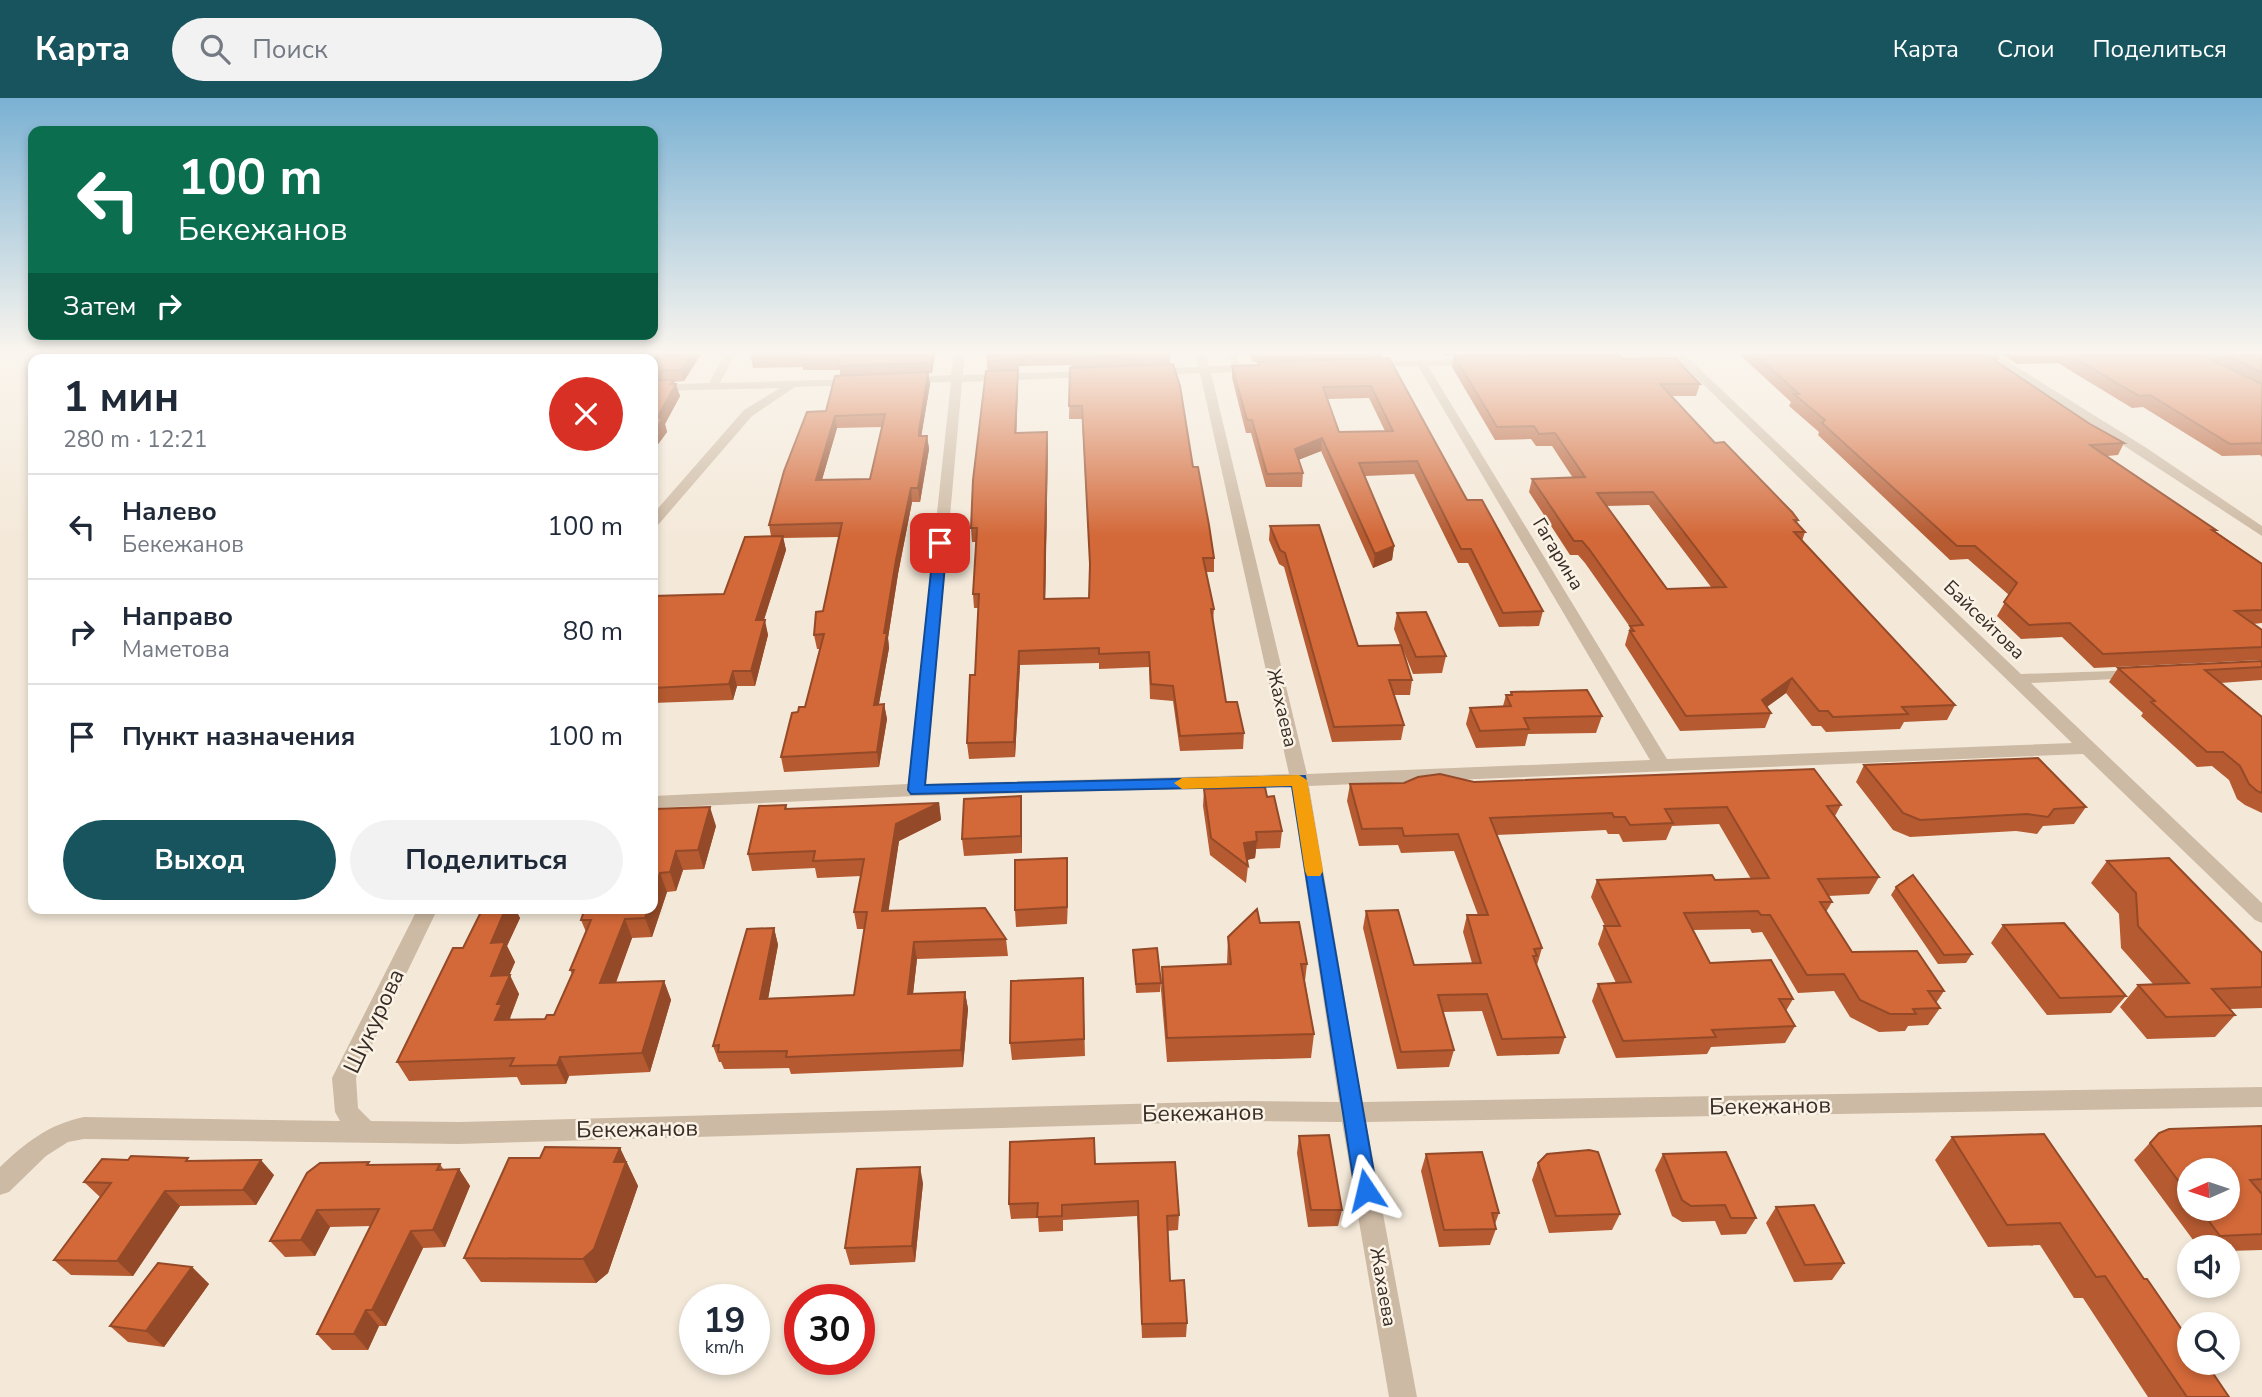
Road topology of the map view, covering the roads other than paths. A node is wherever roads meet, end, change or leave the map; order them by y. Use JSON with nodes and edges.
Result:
{"nodes":[{"id":1,"x":747,"y":415,"type":"edge"},
{"id":2,"x":953,"y":415,"type":"edge"},
{"id":3,"x":1215,"y":415,"type":"edge"},
{"id":4,"x":1452,"y":415,"type":"edge"},
{"id":5,"x":1741,"y":415,"type":"edge"},
{"id":6,"x":2085,"y":415,"type":"edge"},
{"id":7,"x":658,"y":516,"type":"edge"},
{"id":8,"x":2262,"y":532,"type":"edge"},
{"id":9,"x":2152,"y":673,"type":"edge"},
{"id":10,"x":2015,"y":679,"type":"junction"},
{"id":11,"x":2086,"y":748,"type":"junction"},
{"id":12,"x":1662,"y":765,"type":"junction"},
{"id":13,"x":1299,"y":780,"type":"junction"},
{"id":14,"x":916,"y":790,"type":"junction"},
{"id":15,"x":658,"y":802,"type":"edge"},
{"id":16,"x":425,"y":914,"type":"edge"},
{"id":17,"x":2262,"y":915,"type":"edge"},
{"id":18,"x":2262,"y":1097,"type":"edge"},
{"id":19,"x":1352,"y":1112,"type":"junction"},
{"id":20,"x":366,"y":1133,"type":"junction"},
{"id":21,"x":0,"y":1184,"type":"edge"},
{"id":22,"x":1402,"y":1397,"type":"edge"}],
"edges":[{"from":1,"to":7,"type":"street"},
{"from":2,"to":14,"type":"street"},
{"from":3,"to":13,"type":"street","name":"Жахаева"},
{"from":4,"to":12,"type":"street","name":"Гагарина"},
{"from":5,"to":10,"type":"street","name":"Байсейтова"},
{"from":6,"to":8,"type":"street"},
{"from":9,"to":10,"type":"street"},
{"from":10,"to":11,"type":"street","name":"Байсейтова"},
{"from":11,"to":12,"type":"street"},
{"from":11,"to":17,"type":"street","name":"Байсейтова"},
{"from":12,"to":13,"type":"street"},
{"from":13,"to":14,"type":"street"},
{"from":13,"to":19,"type":"street","name":"Жахаева"},
{"from":14,"to":15,"type":"street"},
{"from":16,"to":20,"type":"street","name":"Шукурова"},
{"from":18,"to":19,"type":"street","name":"Бекежанов"},
{"from":19,"to":20,"type":"street","name":"Бекежанов"},
{"from":19,"to":22,"type":"street","name":"Жахаева"},
{"from":20,"to":21,"type":"street","name":"Бекежанов"}]}
